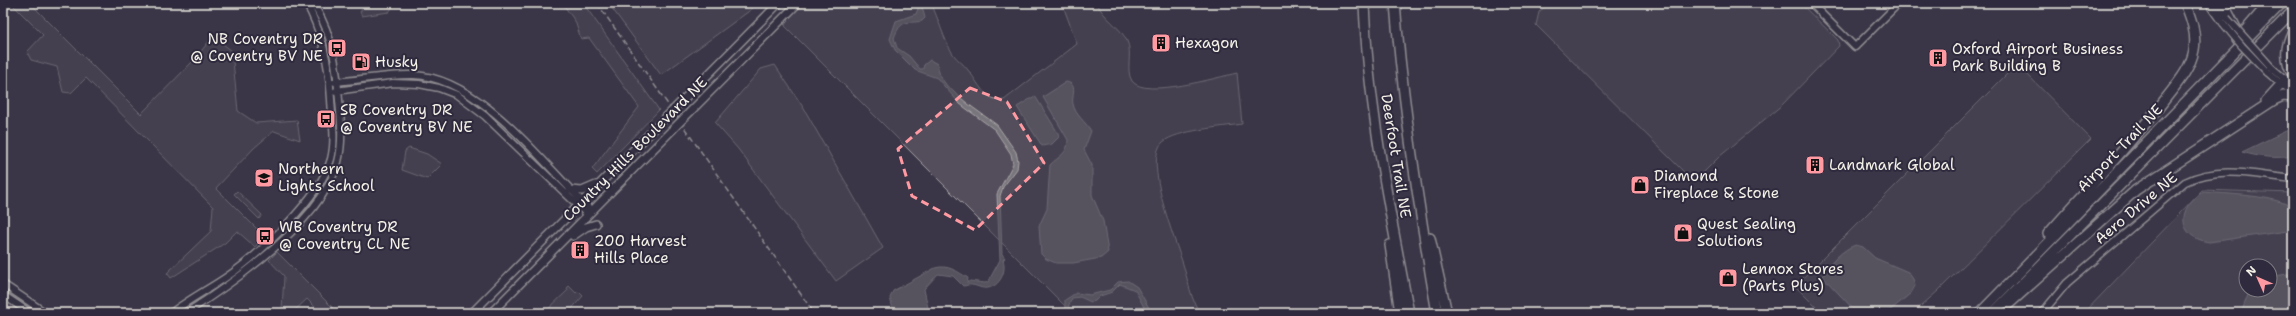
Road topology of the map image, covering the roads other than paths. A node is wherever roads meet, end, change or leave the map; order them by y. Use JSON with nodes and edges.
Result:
{"nodes":[{"id":1,"x":306,"y":3,"type":"edge"},
{"id":2,"x":312,"y":3,"type":"edge"},
{"id":3,"x":779,"y":3,"type":"edge"},
{"id":4,"x":798,"y":3,"type":"edge"},
{"id":5,"x":1364,"y":3,"type":"edge"},
{"id":6,"x":1395,"y":3,"type":"edge"},
{"id":7,"x":1811,"y":3,"type":"edge"},
{"id":8,"x":1899,"y":3,"type":"edge"},
{"id":9,"x":2185,"y":3,"type":"edge"},
{"id":10,"x":2209,"y":3,"type":"edge"},
{"id":11,"x":2216,"y":3,"type":"edge"},
{"id":12,"x":2223,"y":3,"type":"edge"},
{"id":13,"x":2269,"y":3,"type":"edge"},
{"id":14,"x":2282,"y":3,"type":"edge"},
{"id":15,"x":2293,"y":11,"type":"edge"},
{"id":16,"x":2227,"y":19,"type":"junction"},
{"id":17,"x":2293,"y":31,"type":"edge"},
{"id":18,"x":2239,"y":34,"type":"joint"},
{"id":19,"x":326,"y":40,"type":"junction"},
{"id":20,"x":2269,"y":70,"type":"junction"},
{"id":21,"x":2293,"y":74,"type":"edge"},
{"id":22,"x":330,"y":82,"type":"junction"},
{"id":23,"x":338,"y":82,"type":"junction"},
{"id":24,"x":2283,"y":82,"type":"junction"},
{"id":25,"x":2293,"y":86,"type":"edge"},
{"id":26,"x":338,"y":91,"type":"junction"},
{"id":27,"x":331,"y":92,"type":"junction"},
{"id":28,"x":2293,"y":96,"type":"edge"},
{"id":29,"x":2254,"y":113,"type":"junction"},
{"id":30,"x":2159,"y":128,"type":"junction"},
{"id":31,"x":1415,"y":175,"type":"junction"},
{"id":32,"x":2293,"y":179,"type":"edge"},
{"id":33,"x":603,"y":181,"type":"junction"},
{"id":34,"x":570,"y":190,"type":"junction"},
{"id":35,"x":580,"y":204,"type":"junction"},
{"id":36,"x":1389,"y":206,"type":"junction"},
{"id":37,"x":590,"y":213,"type":"junction"},
{"id":38,"x":596,"y":224,"type":"dead end"},
{"id":39,"x":553,"y":251,"type":"junction"},
{"id":40,"x":3,"y":284,"type":"edge"},
{"id":41,"x":3,"y":295,"type":"edge"},
{"id":42,"x":30,"y":313,"type":"edge"},
{"id":43,"x":46,"y":313,"type":"edge"},
{"id":44,"x":171,"y":313,"type":"edge"},
{"id":45,"x":186,"y":313,"type":"edge"},
{"id":46,"x":472,"y":313,"type":"edge"},
{"id":47,"x":491,"y":313,"type":"edge"},
{"id":48,"x":1400,"y":313,"type":"edge"},
{"id":49,"x":1410,"y":313,"type":"edge"},
{"id":50,"x":1436,"y":313,"type":"edge"},
{"id":51,"x":1447,"y":313,"type":"edge"},
{"id":52,"x":1979,"y":313,"type":"edge"},
{"id":53,"x":1993,"y":313,"type":"edge"},
{"id":54,"x":1999,"y":313,"type":"edge"},
{"id":55,"x":2042,"y":313,"type":"edge"}],
"edges":[{"from":1,"to":19,"type":"street"},
{"from":2,"to":19,"type":"street"},
{"from":3,"to":33,"type":"main road","name":"Country Hills Boulevard NE","bridge":true},
{"from":4,"to":37,"type":"main road","name":"Country Hills Boulevard NE","bridge":true},
{"from":5,"to":36,"type":"highway","name":"Deerfoot Trail NE"},
{"from":6,"to":31,"type":"highway","name":"Deerfoot Trail NE"},
{"from":7,"to":8,"type":"street"},
{"from":9,"to":52,"type":"highway"},
{"from":10,"to":16,"type":"street"},
{"from":11,"to":16,"type":"street"},
{"from":12,"to":16,"type":"highway"},
{"from":13,"to":30,"type":"highway"},
{"from":14,"to":30,"type":"highway","name":"Airport Trail NE"},
{"from":15,"to":53,"type":"highway","name":"Airport Trail NE"},
{"from":16,"to":18,"type":"highway","bridge":true},
{"from":16,"to":20,"type":"street","bridge":true},
{"from":17,"to":21,"type":"highway"},
{"from":18,"to":20,"type":"street","bridge":true},
{"from":19,"to":22,"type":"street"},
{"from":19,"to":23,"type":"street"},
{"from":20,"to":24,"type":"street"},
{"from":22,"to":23,"type":"street"},
{"from":22,"to":27,"type":"street"},
{"from":23,"to":26,"type":"street"},
{"from":23,"to":34,"type":"street"},
{"from":24,"to":25,"type":"street"},
{"from":24,"to":28,"type":"street"},
{"from":24,"to":29,"type":"highway"},
{"from":26,"to":27,"type":"street"},
{"from":26,"to":35,"type":"street"},
{"from":26,"to":45,"type":"street"},
{"from":27,"to":44,"type":"street"},
{"from":28,"to":29,"type":"highway"},
{"from":29,"to":54,"type":"highway"},
{"from":30,"to":52,"type":"highway","name":"Airport Trail NE"},
{"from":31,"to":50,"type":"highway","name":"Deerfoot Trail NE"},
{"from":31,"to":51,"type":"highway"},
{"from":32,"to":55,"type":"street","name":"Aero Drive NE"},
{"from":33,"to":34,"type":"main road"},
{"from":33,"to":35,"type":"main road","name":"Country Hills Boulevard NE"},
{"from":34,"to":35,"type":"street"},
{"from":35,"to":37,"type":"street"},
{"from":35,"to":46,"type":"main road","name":"Country Hills Boulevard NE"},
{"from":36,"to":48,"type":"highway"},
{"from":36,"to":49,"type":"highway","name":"Deerfoot Trail NE"},
{"from":37,"to":39,"type":"main road","name":"Country Hills Boulevard NE"},
{"from":38,"to":39,"type":"main road"},
{"from":39,"to":47,"type":"main road","name":"Country Hills Boulevard NE"},
{"from":40,"to":43,"type":"street"},
{"from":41,"to":42,"type":"street"}]}
